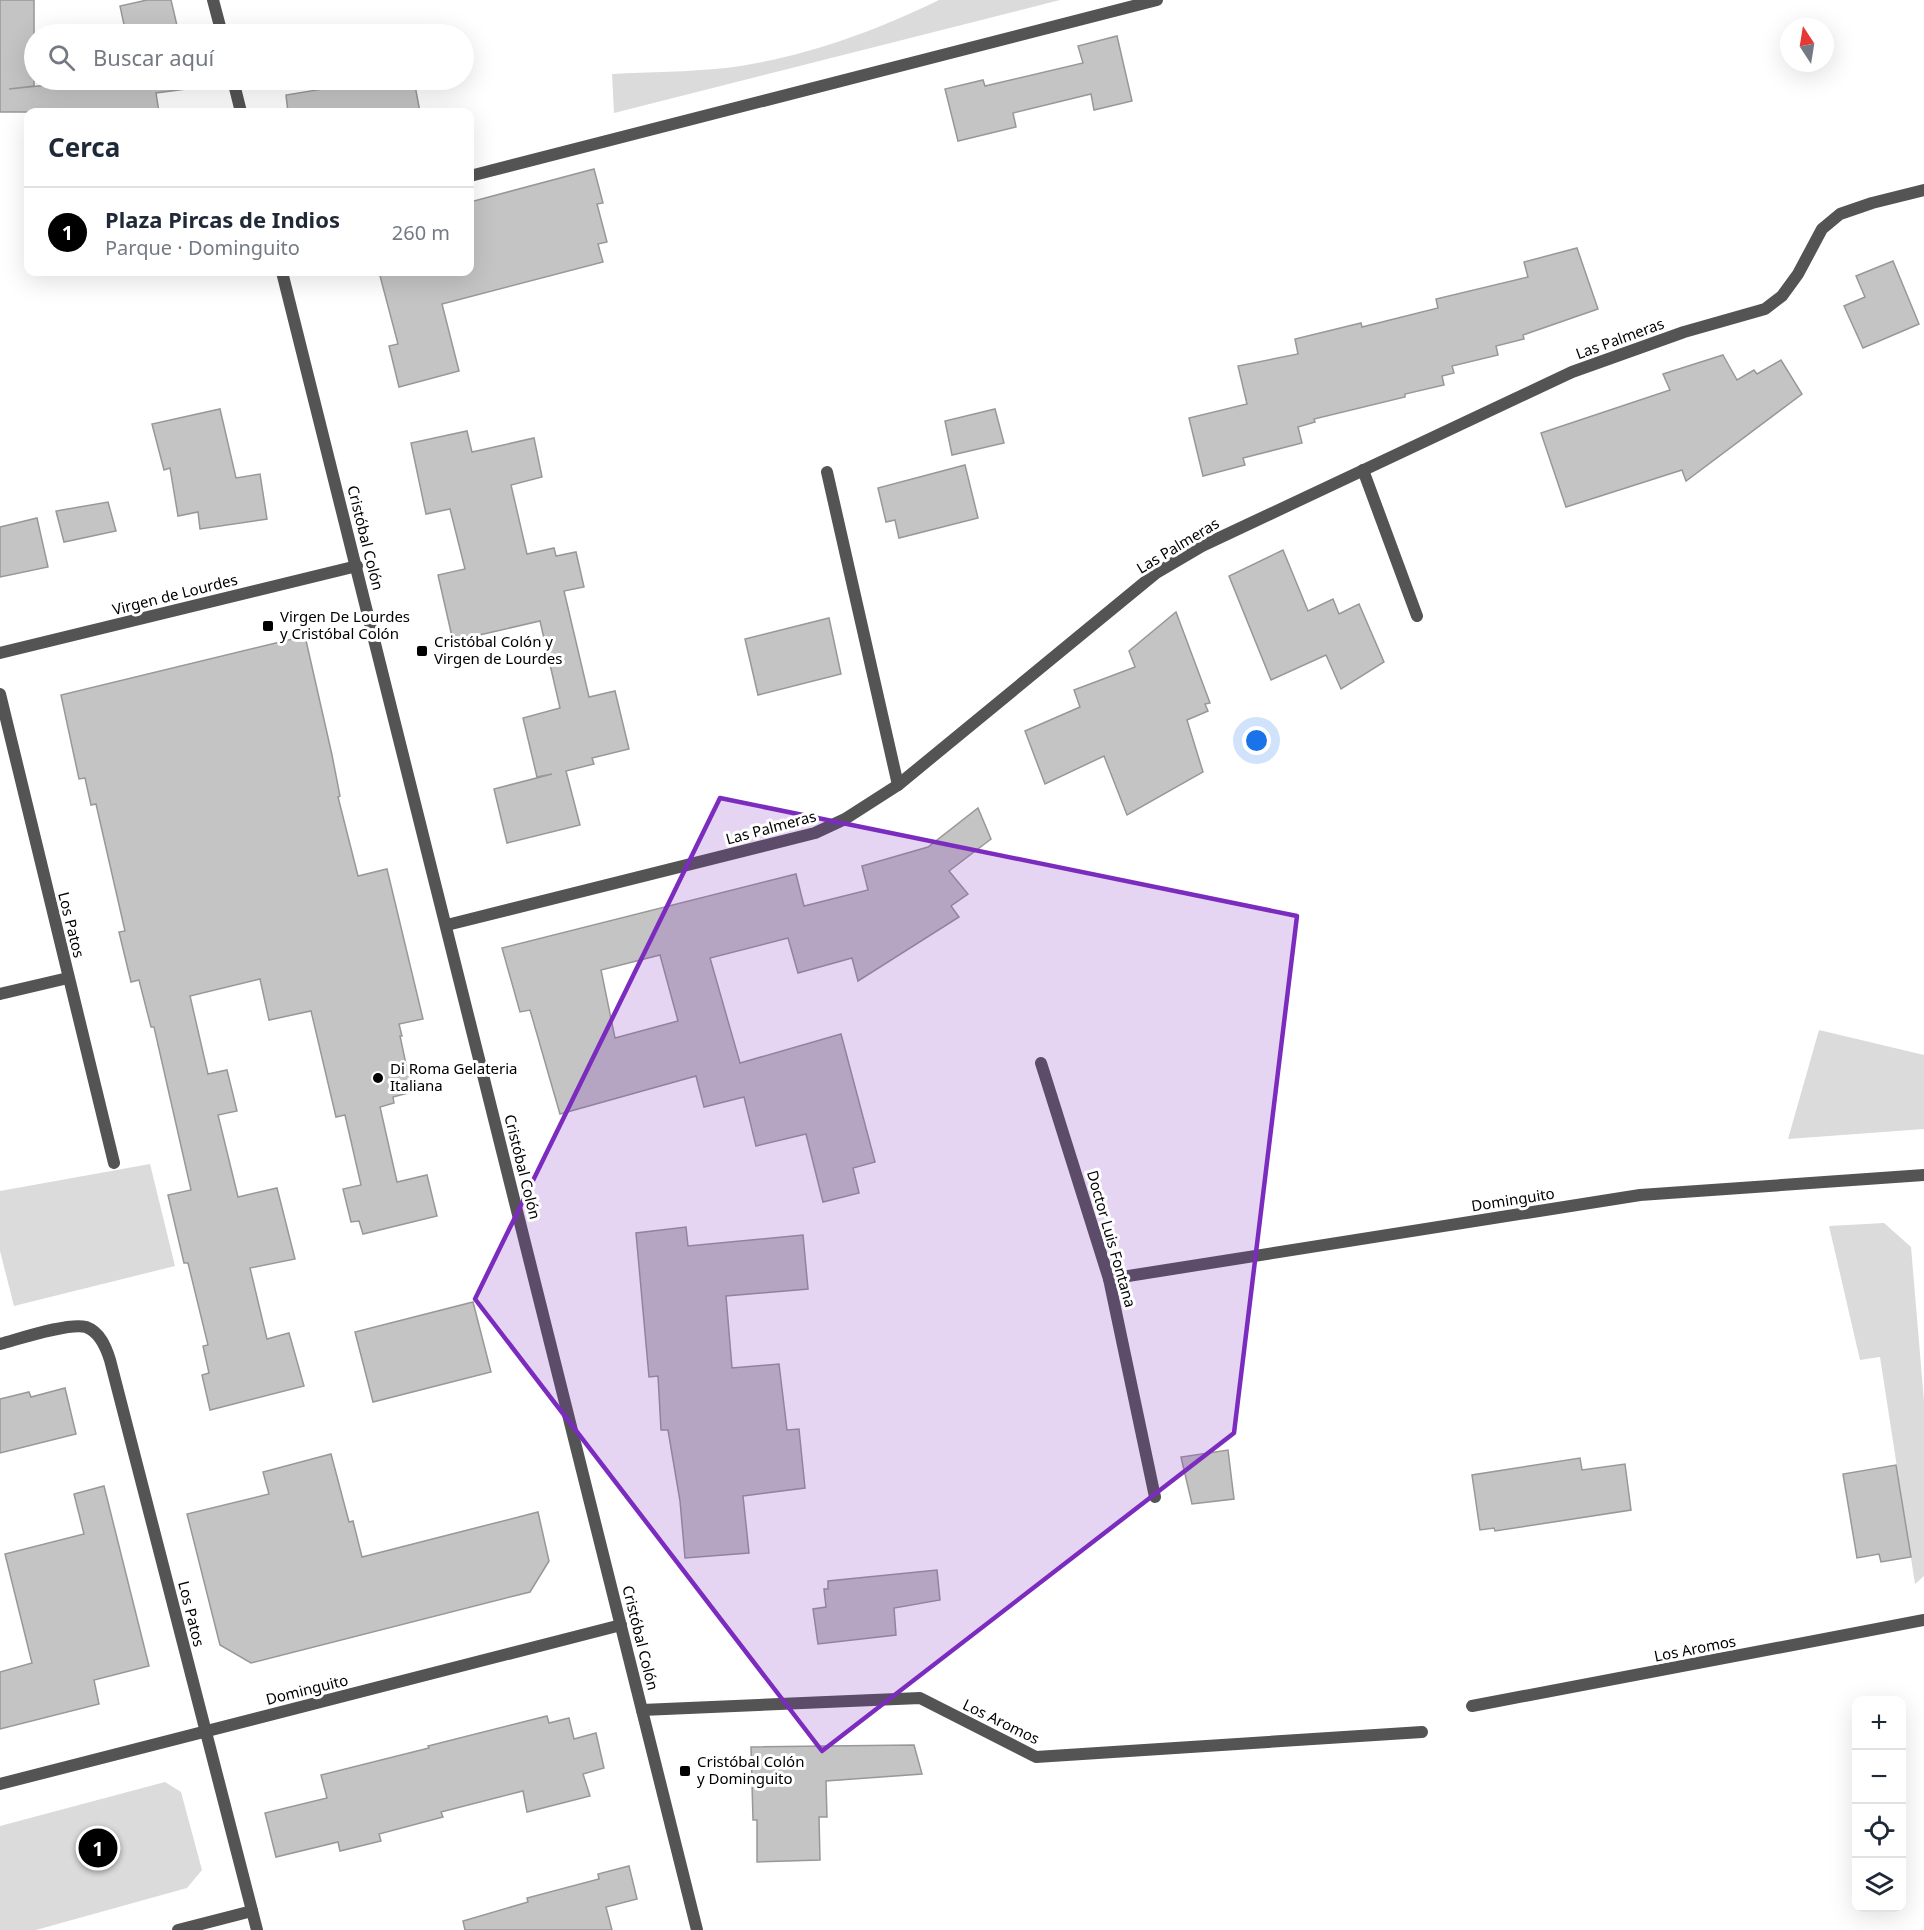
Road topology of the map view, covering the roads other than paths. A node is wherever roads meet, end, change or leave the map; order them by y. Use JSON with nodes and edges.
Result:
{"nodes":[{"id":1,"x":213,"y":0,"type":"edge"},
{"id":2,"x":1157,"y":0,"type":"edge"},
{"id":3,"x":219,"y":24,"type":"edge"},
{"id":4,"x":236,"y":90,"type":"edge"},
{"id":5,"x":241,"y":108,"type":"edge"},
{"id":6,"x":474,"y":175,"type":"edge"},
{"id":7,"x":1924,"y":190,"type":"edge"},
{"id":8,"x":283,"y":276,"type":"edge"},
{"id":9,"x":1363,"y":470,"type":"junction"},
{"id":10,"x":827,"y":472,"type":"dead end"},
{"id":11,"x":357,"y":566,"type":"junction"},
{"id":12,"x":1417,"y":616,"type":"dead end"},
{"id":13,"x":0,"y":653,"type":"edge"},
{"id":14,"x":0,"y":694,"type":"edge"},
{"id":15,"x":898,"y":785,"type":"junction"},
{"id":16,"x":447,"y":925,"type":"junction"},
{"id":17,"x":68,"y":978,"type":"junction"},
{"id":18,"x":0,"y":994,"type":"edge"},
{"id":19,"x":1041,"y":1063,"type":"dead end"},
{"id":20,"x":114,"y":1163,"type":"dead end"},
{"id":21,"x":1924,"y":1175,"type":"edge"},
{"id":22,"x":1109,"y":1279,"type":"junction"},
{"id":23,"x":0,"y":1344,"type":"edge"},
{"id":24,"x":1155,"y":1497,"type":"dead end"},
{"id":25,"x":1924,"y":1620,"type":"edge"},
{"id":26,"x":621,"y":1625,"type":"junction"},
{"id":27,"x":1472,"y":1706,"type":"dead end"},
{"id":28,"x":642,"y":1710,"type":"junction"},
{"id":29,"x":206,"y":1732,"type":"junction"},
{"id":30,"x":1422,"y":1732,"type":"dead end"},
{"id":31,"x":0,"y":1784,"type":"edge"},
{"id":32,"x":252,"y":1911,"type":"junction"},
{"id":33,"x":178,"y":1930,"type":"edge"},
{"id":34,"x":257,"y":1930,"type":"edge"},
{"id":35,"x":697,"y":1930,"type":"edge"}],
"edges":[{"from":1,"to":3,"type":"street"},
{"from":2,"to":6,"type":"street"},
{"from":4,"to":5,"type":"street"},
{"from":7,"to":9,"type":"street","name":"Las Palmeras"},
{"from":8,"to":11,"type":"street","name":"Cristóbal Colón"},
{"from":9,"to":12,"type":"street"},
{"from":9,"to":15,"type":"street","name":"Las Palmeras"},
{"from":10,"to":15,"type":"street"},
{"from":11,"to":13,"type":"street","name":"Virgen de Lourdes"},
{"from":11,"to":16,"type":"street","name":"Cristóbal Colón"},
{"from":14,"to":17,"type":"street","name":"Los Patos"},
{"from":15,"to":16,"type":"street","name":"Las Palmeras"},
{"from":16,"to":26,"type":"street","name":"Cristóbal Colón"},
{"from":17,"to":18,"type":"street"},
{"from":17,"to":20,"type":"street","name":"Los Patos"},
{"from":19,"to":22,"type":"street","name":"Doctor Luis Fontana"},
{"from":21,"to":22,"type":"street","name":"Dominguito"},
{"from":22,"to":24,"type":"street","name":"Doctor Luis Fontana"},
{"from":23,"to":29,"type":"street","name":"Los Patos"},
{"from":25,"to":27,"type":"street","name":"Los Aromos"},
{"from":26,"to":28,"type":"street","name":"Cristóbal Colón"},
{"from":26,"to":29,"type":"street","name":"Dominguito"},
{"from":28,"to":30,"type":"street","name":"Los Aromos"},
{"from":28,"to":35,"type":"street","name":"Cristóbal Colón"},
{"from":29,"to":31,"type":"street","name":"Dominguito"},
{"from":29,"to":32,"type":"street","name":"Los Patos"},
{"from":32,"to":33,"type":"street"},
{"from":32,"to":34,"type":"street","name":"Los Patos"}]}
